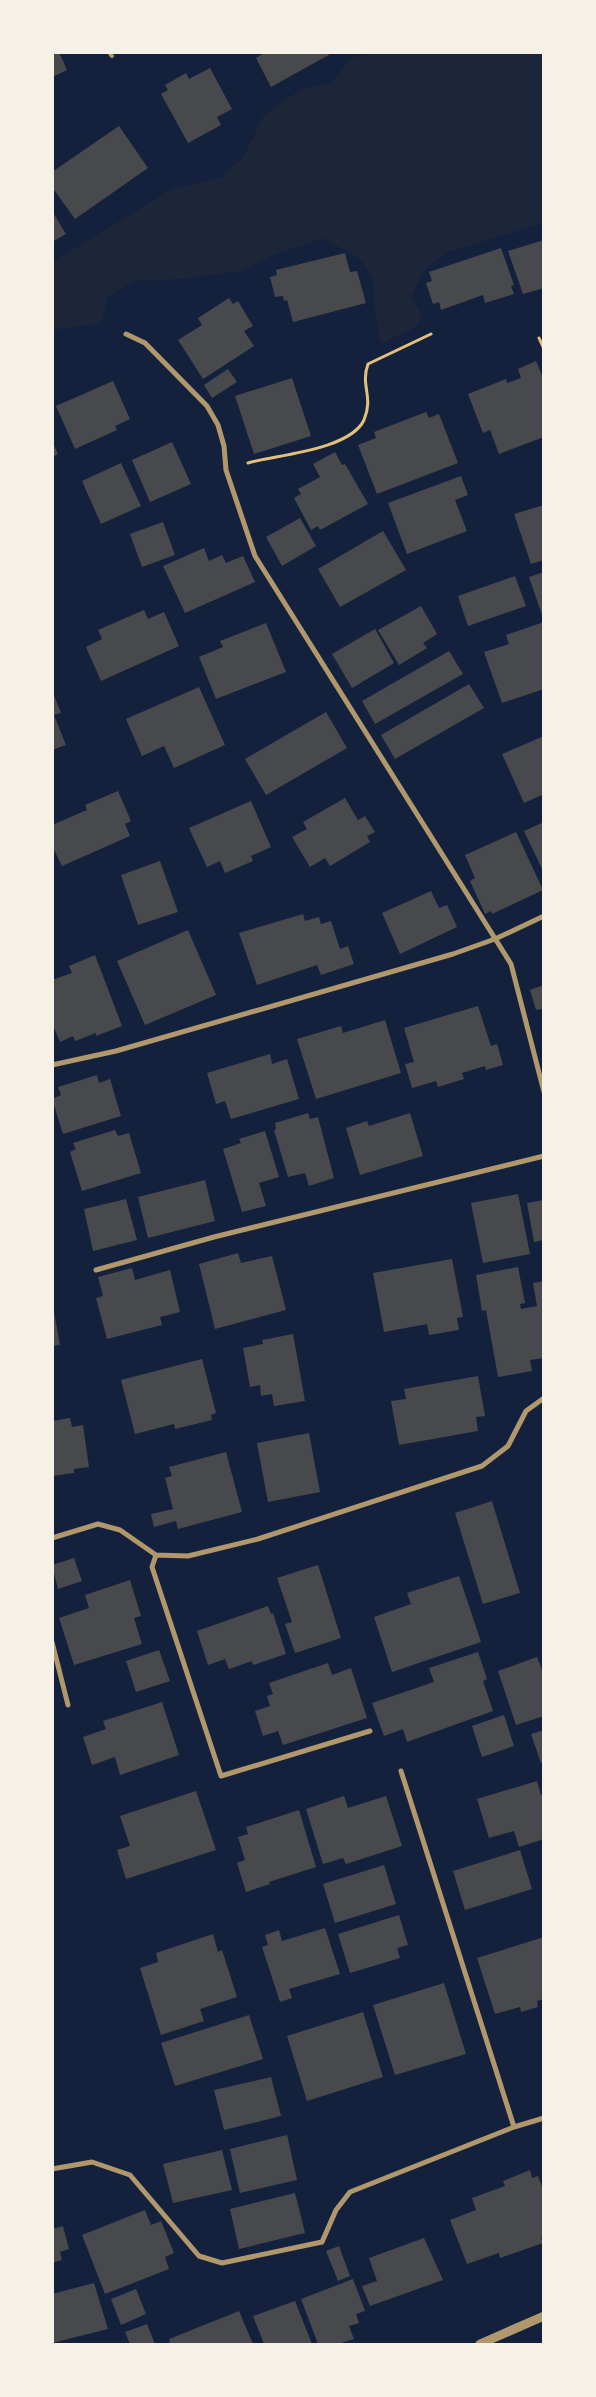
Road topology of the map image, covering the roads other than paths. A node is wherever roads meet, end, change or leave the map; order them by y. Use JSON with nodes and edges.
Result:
{"nodes":[{"id":1,"x":126,"y":334,"type":"dead end"},
{"id":2,"x":544,"y":916,"type":"edge"},
{"id":3,"x":495,"y":939,"type":"junction"},
{"id":4,"x":52,"y":1065,"type":"edge"},
{"id":5,"x":544,"y":1092,"type":"edge"},
{"id":6,"x":544,"y":1156,"type":"edge"},
{"id":7,"x":96,"y":1270,"type":"dead end"},
{"id":8,"x":544,"y":1398,"type":"edge"},
{"id":9,"x":52,"y":1538,"type":"edge"},
{"id":10,"x":156,"y":1555,"type":"junction"},
{"id":11,"x":52,"y":1642,"type":"edge"},
{"id":12,"x":68,"y":1705,"type":"dead end"},
{"id":13,"x":370,"y":1731,"type":"dead end"},
{"id":14,"x":401,"y":1771,"type":"dead end"},
{"id":15,"x":544,"y":2118,"type":"edge"},
{"id":16,"x":514,"y":2126,"type":"junction"},
{"id":17,"x":52,"y":2169,"type":"edge"},
{"id":18,"x":544,"y":2316,"type":"edge"},
{"id":19,"x":480,"y":2344,"type":"edge"}],
"edges":[{"from":1,"to":3,"type":"street"},
{"from":2,"to":3,"type":"street"},
{"from":3,"to":4,"type":"street"},
{"from":3,"to":5,"type":"street"},
{"from":6,"to":7,"type":"street"},
{"from":8,"to":10,"type":"street"},
{"from":9,"to":10,"type":"street"},
{"from":10,"to":13,"type":"street"},
{"from":11,"to":12,"type":"street"},
{"from":14,"to":16,"type":"street"},
{"from":15,"to":16,"type":"street"},
{"from":16,"to":17,"type":"street"},
{"from":18,"to":19,"type":"street"}]}
